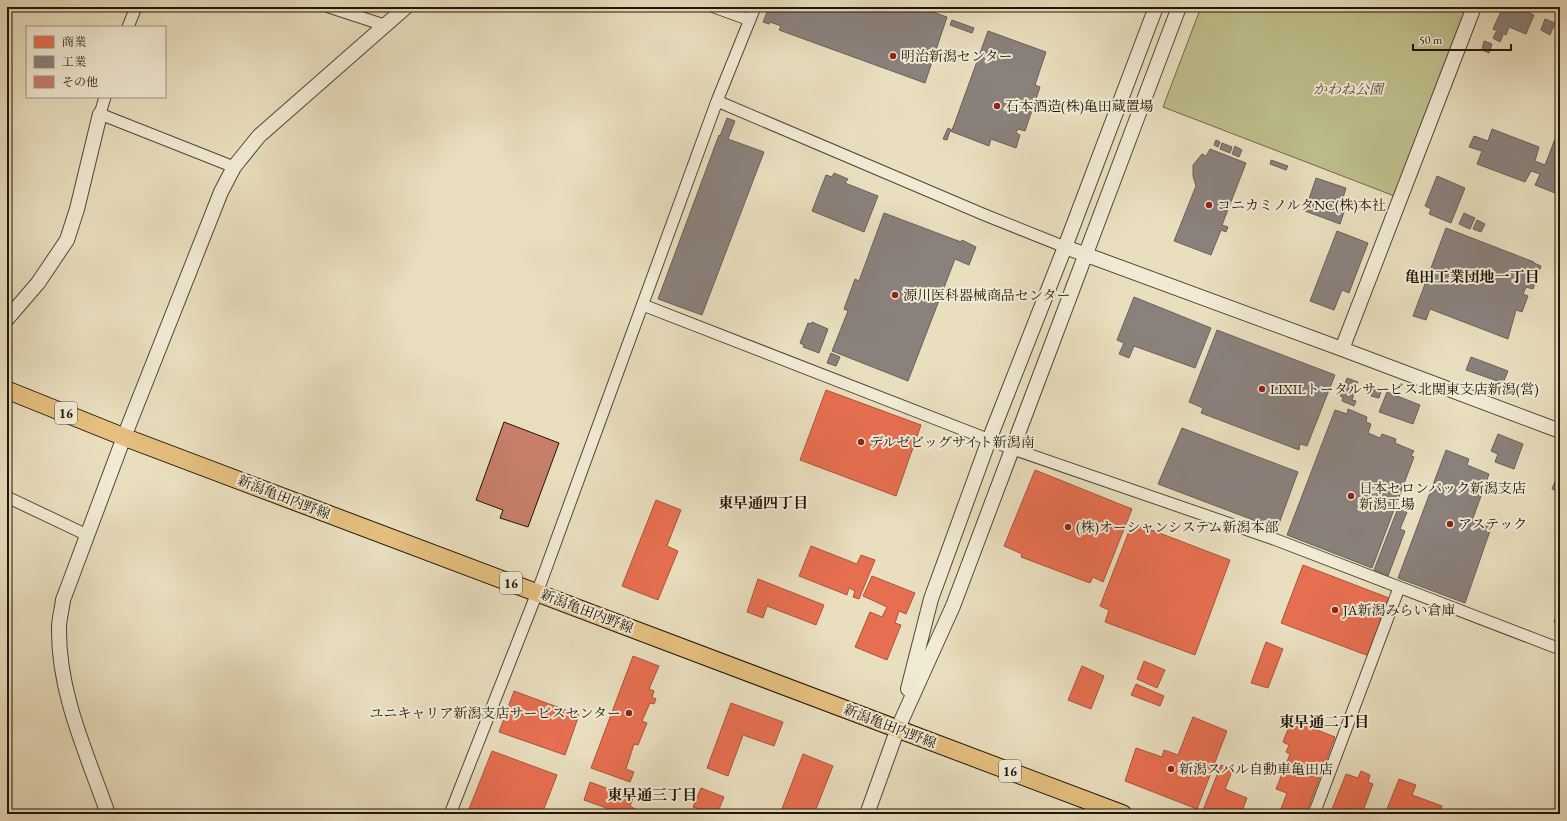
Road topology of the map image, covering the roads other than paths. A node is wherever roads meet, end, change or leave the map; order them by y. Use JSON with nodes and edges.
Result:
{"nodes":[{"id":1,"x":136,"y":7,"type":"edge"},
{"id":2,"x":329,"y":7,"type":"edge"},
{"id":3,"x":406,"y":7,"type":"edge"},
{"id":4,"x":714,"y":7,"type":"edge"},
{"id":5,"x":755,"y":7,"type":"edge"},
{"id":6,"x":1156,"y":7,"type":"edge"},
{"id":7,"x":1179,"y":7,"type":"edge"},
{"id":8,"x":1474,"y":7,"type":"edge"},
{"id":9,"x":750,"y":20,"type":"junction"},
{"id":10,"x":384,"y":25,"type":"junction"},
{"id":11,"x":128,"y":26,"type":"edge"},
{"id":12,"x":106,"y":98,"type":"edge"},
{"id":13,"x":718,"y":101,"type":"junction"},
{"id":14,"x":100,"y":114,"type":"junction"},
{"id":15,"x":234,"y":167,"type":"junction"},
{"id":16,"x":1065,"y":247,"type":"junction"},
{"id":17,"x":1086,"y":256,"type":"junction"},
{"id":18,"x":642,"y":305,"type":"junction"},
{"id":19,"x":7,"y":319,"type":"edge"},
{"id":20,"x":1342,"y":349,"type":"junction"},
{"id":21,"x":7,"y":390,"type":"edge"},
{"id":22,"x":1560,"y":431,"type":"edge"},
{"id":23,"x":124,"y":437,"type":"junction"},
{"id":24,"x":989,"y":440,"type":"junction"},
{"id":25,"x":1013,"y":449,"type":"junction"},
{"id":26,"x":7,"y":497,"type":"edge"},
{"id":27,"x":88,"y":535,"type":"junction"},
{"id":28,"x":1399,"y":588,"type":"junction"},
{"id":29,"x":537,"y":592,"type":"junction"},
{"id":30,"x":1560,"y":649,"type":"edge"},
{"id":31,"x":898,"y":728,"type":"junction"},
{"id":32,"x":108,"y":814,"type":"edge"},
{"id":33,"x":450,"y":814,"type":"edge"},
{"id":34,"x":868,"y":814,"type":"edge"},
{"id":35,"x":1123,"y":814,"type":"edge"},
{"id":36,"x":1314,"y":814,"type":"edge"}],
"edges":[{"from":1,"to":11,"type":"street"},
{"from":2,"to":10,"type":"street"},
{"from":3,"to":10,"type":"street"},
{"from":4,"to":9,"type":"street"},
{"from":5,"to":9,"type":"street"},
{"from":6,"to":16,"type":"street"},
{"from":7,"to":17,"type":"street"},
{"from":8,"to":20,"type":"street"},
{"from":9,"to":13,"type":"street"},
{"from":10,"to":15,"type":"street"},
{"from":12,"to":14,"type":"street"},
{"from":13,"to":16,"type":"street"},
{"from":13,"to":18,"type":"street"},
{"from":14,"to":15,"type":"street"},
{"from":14,"to":19,"type":"street"},
{"from":15,"to":23,"type":"street"},
{"from":16,"to":17,"type":"street"},
{"from":16,"to":24,"type":"street"},
{"from":17,"to":20,"type":"street"},
{"from":17,"to":25,"type":"street"},
{"from":18,"to":24,"type":"street"},
{"from":18,"to":29,"type":"street"},
{"from":20,"to":22,"type":"street"},
{"from":21,"to":23,"type":"main road","name":"新潟亀田内野線","number":"16"},
{"from":23,"to":27,"type":"street"},
{"from":23,"to":29,"type":"main road","name":"新潟亀田内野線","number":"16"},
{"from":24,"to":25,"type":"street"},
{"from":24,"to":31,"type":"street"},
{"from":25,"to":28,"type":"street"},
{"from":25,"to":31,"type":"street"},
{"from":26,"to":27,"type":"street"},
{"from":27,"to":32,"type":"street"},
{"from":28,"to":30,"type":"street"},
{"from":28,"to":36,"type":"street"},
{"from":29,"to":31,"type":"main road","name":"新潟亀田内野線","number":"16"},
{"from":29,"to":33,"type":"street"},
{"from":31,"to":34,"type":"street"},
{"from":31,"to":35,"type":"main road","name":"新潟亀田内野線","number":"16"}]}
